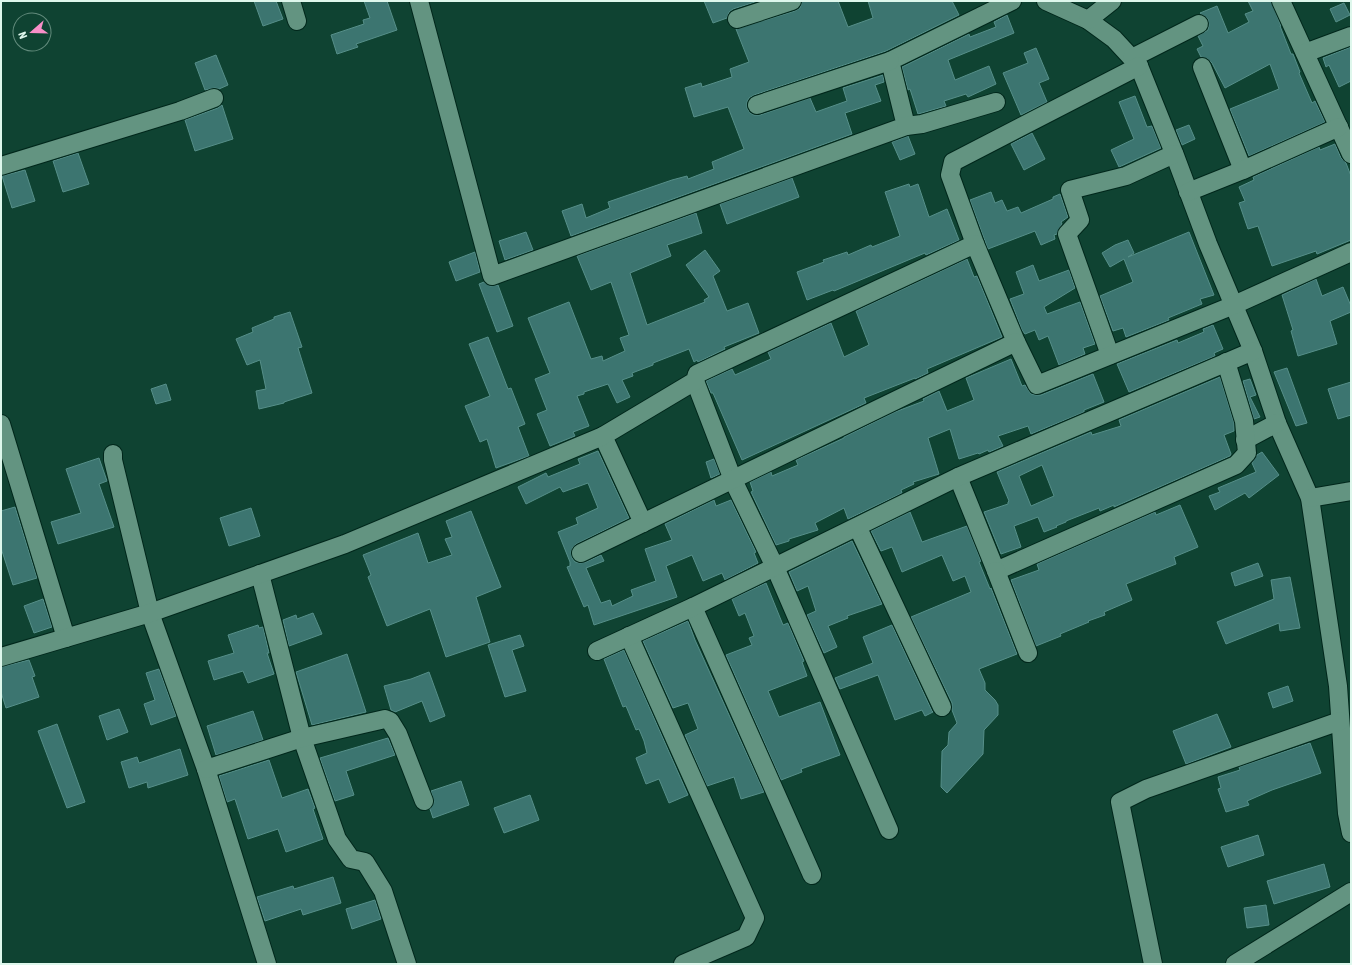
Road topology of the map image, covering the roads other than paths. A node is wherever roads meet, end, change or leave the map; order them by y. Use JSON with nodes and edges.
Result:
{"nodes":[{"id":1,"x":291,"y":1,"type":"edge"},
{"id":2,"x":419,"y":1,"type":"edge"},
{"id":3,"x":792,"y":1,"type":"edge"},
{"id":4,"x":1012,"y":1,"type":"edge"},
{"id":5,"x":1046,"y":1,"type":"edge"},
{"id":6,"x":1112,"y":1,"type":"edge"},
{"id":7,"x":1281,"y":1,"type":"edge"},
{"id":8,"x":738,"y":19,"type":"dead end"},
{"id":9,"x":1088,"y":20,"type":"junction"},
{"id":10,"x":297,"y":21,"type":"dead end"},
{"id":11,"x":1199,"y":24,"type":"dead end"},
{"id":12,"x":1351,"y":36,"type":"edge"},
{"id":13,"x":1305,"y":53,"type":"junction"},
{"id":14,"x":890,"y":61,"type":"junction"},
{"id":15,"x":1135,"y":62,"type":"junction"},
{"id":16,"x":1202,"y":67,"type":"dead end"},
{"id":17,"x":214,"y":98,"type":"dead end"},
{"id":18,"x":996,"y":102,"type":"dead end"},
{"id":19,"x":757,"y":105,"type":"dead end"},
{"id":20,"x":906,"y":126,"type":"junction"},
{"id":21,"x":1339,"y":127,"type":"junction"},
{"id":22,"x":1174,"y":154,"type":"junction"},
{"id":23,"x":1351,"y":154,"type":"edge"},
{"id":24,"x":1,"y":166,"type":"edge"},
{"id":25,"x":1243,"y":170,"type":"junction"},
{"id":26,"x":1188,"y":192,"type":"junction"},
{"id":27,"x":975,"y":244,"type":"junction"},
{"id":28,"x":1351,"y":252,"type":"edge"},
{"id":29,"x":1234,"y":305,"type":"junction"},
{"id":30,"x":1016,"y":342,"type":"junction"},
{"id":31,"x":1253,"y":350,"type":"junction"},
{"id":32,"x":1110,"y":355,"type":"junction"},
{"id":33,"x":1226,"y":362,"type":"junction"},
{"id":34,"x":695,"y":381,"type":"junction"},
{"id":35,"x":1277,"y":423,"type":"junction"},
{"id":36,"x":1,"y":425,"type":"edge"},
{"id":37,"x":603,"y":436,"type":"junction"},
{"id":38,"x":1245,"y":440,"type":"junction"},
{"id":39,"x":114,"y":454,"type":"dead end"},
{"id":40,"x":958,"y":477,"type":"junction"},
{"id":41,"x":733,"y":480,"type":"junction"},
{"id":42,"x":1351,"y":491,"type":"edge"},
{"id":43,"x":1310,"y":498,"type":"junction"},
{"id":44,"x":643,"y":523,"type":"junction"},
{"id":45,"x":858,"y":528,"type":"junction"},
{"id":46,"x":581,"y":553,"type":"dead end"},
{"id":47,"x":775,"y":567,"type":"junction"},
{"id":48,"x":996,"y":571,"type":"junction"},
{"id":49,"x":260,"y":574,"type":"junction"},
{"id":50,"x":693,"y":607,"type":"junction"},
{"id":51,"x":150,"y":613,"type":"junction"},
{"id":52,"x":629,"y":636,"type":"junction"},
{"id":53,"x":66,"y":638,"type":"junction"},
{"id":54,"x":597,"y":651,"type":"dead end"},
{"id":55,"x":1028,"y":653,"type":"dead end"},
{"id":56,"x":1,"y":657,"type":"edge"},
{"id":57,"x":942,"y":707,"type":"dead end"},
{"id":58,"x":1340,"y":721,"type":"junction"},
{"id":59,"x":302,"y":738,"type":"junction"},
{"id":60,"x":1347,"y":768,"type":"edge"},
{"id":61,"x":206,"y":769,"type":"junction"},
{"id":62,"x":424,"y":801,"type":"dead end"},
{"id":63,"x":889,"y":830,"type":"dead end"},
{"id":64,"x":1351,"y":833,"type":"edge"},
{"id":65,"x":812,"y":875,"type":"dead end"},
{"id":66,"x":1351,"y":892,"type":"edge"},
{"id":67,"x":262,"y":963,"type":"edge"},
{"id":68,"x":406,"y":964,"type":"edge"},
{"id":69,"x":683,"y":964,"type":"edge"},
{"id":70,"x":1153,"y":964,"type":"edge"},
{"id":71,"x":1235,"y":964,"type":"edge"}],
"edges":[{"from":1,"to":10,"type":"street"},
{"from":2,"to":20,"type":"street"},
{"from":3,"to":8,"type":"street"},
{"from":4,"to":14,"type":"street"},
{"from":5,"to":9,"type":"street"},
{"from":6,"to":9,"type":"street"},
{"from":7,"to":13,"type":"street"},
{"from":9,"to":15,"type":"street"},
{"from":11,"to":15,"type":"street"},
{"from":12,"to":13,"type":"street"},
{"from":13,"to":21,"type":"street"},
{"from":14,"to":19,"type":"street"},
{"from":14,"to":20,"type":"street"},
{"from":15,"to":22,"type":"street"},
{"from":15,"to":27,"type":"street"},
{"from":16,"to":25,"type":"street"},
{"from":17,"to":24,"type":"street"},
{"from":18,"to":20,"type":"street"},
{"from":21,"to":23,"type":"street"},
{"from":21,"to":25,"type":"street"},
{"from":22,"to":26,"type":"street"},
{"from":22,"to":32,"type":"street"},
{"from":25,"to":26,"type":"street"},
{"from":26,"to":29,"type":"street"},
{"from":27,"to":30,"type":"street"},
{"from":27,"to":34,"type":"street"},
{"from":28,"to":29,"type":"street"},
{"from":29,"to":31,"type":"street"},
{"from":29,"to":32,"type":"street"},
{"from":30,"to":32,"type":"street"},
{"from":30,"to":41,"type":"street"},
{"from":31,"to":33,"type":"street"},
{"from":31,"to":35,"type":"street"},
{"from":33,"to":38,"type":"street"},
{"from":33,"to":40,"type":"street"},
{"from":34,"to":37,"type":"street"},
{"from":34,"to":41,"type":"street"},
{"from":35,"to":38,"type":"street"},
{"from":35,"to":43,"type":"street"},
{"from":36,"to":53,"type":"street"},
{"from":37,"to":44,"type":"street"},
{"from":37,"to":49,"type":"street"},
{"from":38,"to":48,"type":"street"},
{"from":39,"to":51,"type":"street"},
{"from":40,"to":45,"type":"street"},
{"from":40,"to":48,"type":"street"},
{"from":41,"to":44,"type":"street"},
{"from":41,"to":47,"type":"street"},
{"from":42,"to":43,"type":"street"},
{"from":43,"to":58,"type":"street"},
{"from":44,"to":46,"type":"street"},
{"from":45,"to":47,"type":"street"},
{"from":45,"to":57,"type":"street"},
{"from":47,"to":50,"type":"street"},
{"from":47,"to":63,"type":"street"},
{"from":48,"to":55,"type":"street"},
{"from":49,"to":51,"type":"street"},
{"from":49,"to":59,"type":"street"},
{"from":50,"to":52,"type":"street"},
{"from":50,"to":65,"type":"street"},
{"from":51,"to":53,"type":"street"},
{"from":51,"to":61,"type":"street"},
{"from":52,"to":54,"type":"street"},
{"from":52,"to":69,"type":"street"},
{"from":53,"to":56,"type":"street"},
{"from":58,"to":60,"type":"street"},
{"from":58,"to":70,"type":"street"},
{"from":59,"to":61,"type":"street"},
{"from":59,"to":62,"type":"street"},
{"from":59,"to":68,"type":"street"},
{"from":60,"to":64,"type":"street"},
{"from":61,"to":67,"type":"street"},
{"from":66,"to":71,"type":"street"}]}
